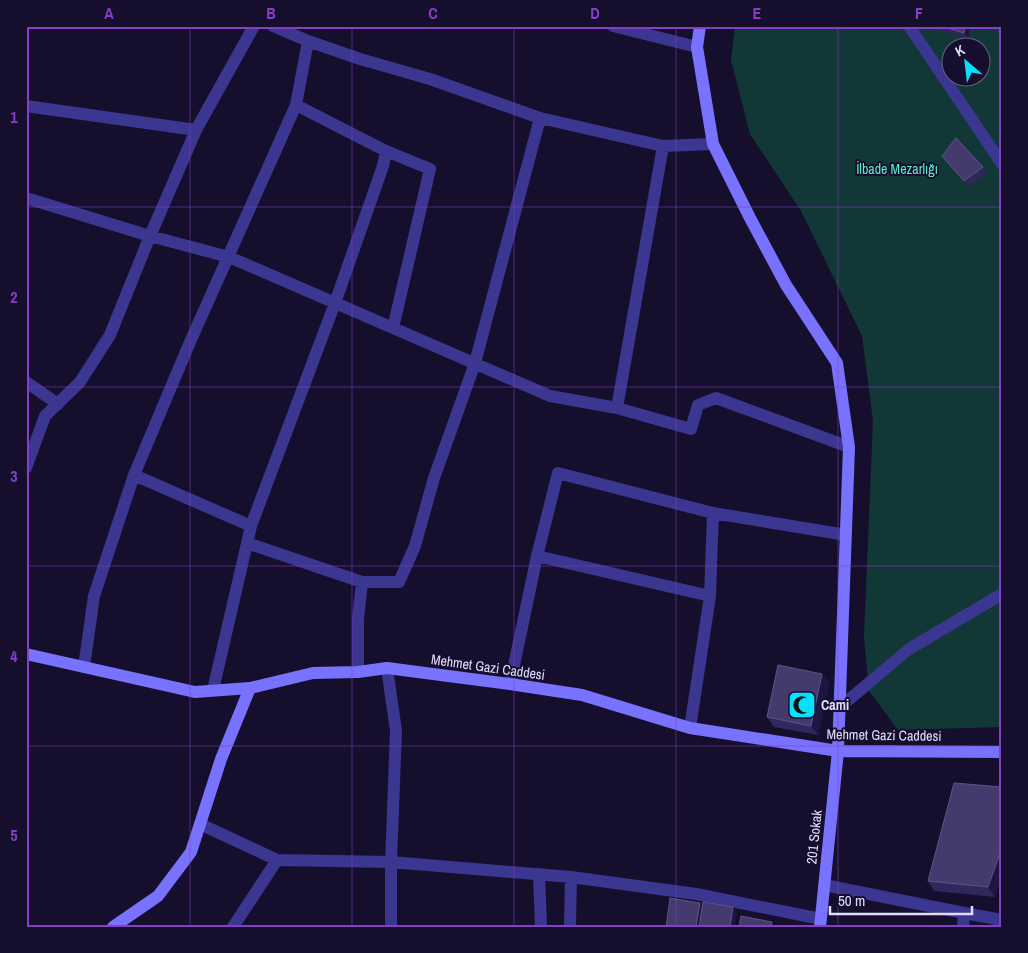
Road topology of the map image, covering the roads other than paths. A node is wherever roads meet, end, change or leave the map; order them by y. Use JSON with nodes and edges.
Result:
{"nodes":[{"id":1,"x":254,"y":26,"type":"edge"},
{"id":2,"x":272,"y":26,"type":"edge"},
{"id":3,"x":612,"y":26,"type":"edge"},
{"id":4,"x":700,"y":26,"type":"edge"},
{"id":5,"x":909,"y":26,"type":"edge"},
{"id":6,"x":308,"y":41,"type":"junction"},
{"id":7,"x":697,"y":47,"type":"junction"},
{"id":8,"x":296,"y":105,"type":"junction"},
{"id":9,"x":26,"y":106,"type":"edge"},
{"id":10,"x":540,"y":118,"type":"junction"},
{"id":11,"x":196,"y":130,"type":"junction"},
{"id":12,"x":713,"y":144,"type":"junction"},
{"id":13,"x":663,"y":146,"type":"junction"},
{"id":14,"x":386,"y":151,"type":"junction"},
{"id":15,"x":1002,"y":164,"type":"edge"},
{"id":16,"x":26,"y":198,"type":"edge"},
{"id":17,"x":150,"y":236,"type":"junction"},
{"id":18,"x":229,"y":257,"type":"junction"},
{"id":19,"x":335,"y":303,"type":"junction"},
{"id":20,"x":393,"y":328,"type":"junction"},
{"id":21,"x":475,"y":363,"type":"junction"},
{"id":22,"x":26,"y":382,"type":"edge"},
{"id":23,"x":58,"y":404,"type":"junction"},
{"id":24,"x":617,"y":408,"type":"junction"},
{"id":25,"x":849,"y":447,"type":"junction"},
{"id":26,"x":26,"y":468,"type":"edge"},
{"id":27,"x":134,"y":475,"type":"junction"},
{"id":28,"x":713,"y":513,"type":"junction"},
{"id":29,"x":251,"y":526,"type":"junction"},
{"id":30,"x":846,"y":535,"type":"junction"},
{"id":31,"x":247,"y":543,"type":"junction"},
{"id":32,"x":537,"y":556,"type":"junction"},
{"id":33,"x":362,"y":582,"type":"junction"},
{"id":34,"x":1002,"y":594,"type":"edge"},
{"id":35,"x":710,"y":596,"type":"junction"},
{"id":36,"x":26,"y":654,"type":"edge"},
{"id":37,"x":84,"y":667,"type":"junction"},
{"id":38,"x":387,"y":668,"type":"junction"},
{"id":39,"x":358,"y":672,"type":"junction"},
{"id":40,"x":510,"y":684,"type":"junction"},
{"id":41,"x":250,"y":688,"type":"junction"},
{"id":42,"x":213,"y":690,"type":"junction"},
{"id":43,"x":840,"y":708,"type":"junction"},
{"id":44,"x":690,"y":728,"type":"junction"},
{"id":45,"x":838,"y":751,"type":"junction"},
{"id":46,"x":1002,"y":752,"type":"edge"},
{"id":47,"x":200,"y":824,"type":"junction"},
{"id":48,"x":277,"y":860,"type":"junction"},
{"id":49,"x":391,"y":862,"type":"junction"},
{"id":50,"x":539,"y":874,"type":"junction"},
{"id":51,"x":571,"y":877,"type":"junction"},
{"id":52,"x":824,"y":885,"type":"junction"},
{"id":53,"x":964,"y":912,"type":"junction"},
{"id":54,"x":1002,"y":920,"type":"edge"},
{"id":55,"x":820,"y":923,"type":"edge"},
{"id":56,"x":116,"y":926,"type":"edge"},
{"id":57,"x":233,"y":927,"type":"edge"},
{"id":58,"x":391,"y":927,"type":"edge"},
{"id":59,"x":541,"y":927,"type":"edge"},
{"id":60,"x":570,"y":927,"type":"edge"},
{"id":61,"x":963,"y":927,"type":"edge"}],
"edges":[{"from":1,"to":11,"type":"street"},
{"from":2,"to":6,"type":"street"},
{"from":3,"to":7,"type":"street"},
{"from":4,"to":7,"type":"street","name":"201 Sokak"},
{"from":5,"to":15,"type":"street"},
{"from":6,"to":8,"type":"street"},
{"from":6,"to":10,"type":"street"},
{"from":7,"to":12,"type":"street","name":"201 Sokak"},
{"from":8,"to":14,"type":"street"},
{"from":8,"to":18,"type":"street"},
{"from":9,"to":11,"type":"street"},
{"from":10,"to":13,"type":"street"},
{"from":10,"to":21,"type":"street"},
{"from":11,"to":17,"type":"street"},
{"from":12,"to":13,"type":"street"},
{"from":12,"to":25,"type":"street","name":"201 Sokak"},
{"from":13,"to":24,"type":"street"},
{"from":14,"to":19,"type":"street"},
{"from":14,"to":20,"type":"street"},
{"from":16,"to":17,"type":"street"},
{"from":17,"to":18,"type":"street"},
{"from":17,"to":23,"type":"street"},
{"from":18,"to":19,"type":"street"},
{"from":18,"to":27,"type":"street"},
{"from":19,"to":20,"type":"street"},
{"from":19,"to":29,"type":"street"},
{"from":20,"to":21,"type":"street"},
{"from":21,"to":24,"type":"street"},
{"from":21,"to":33,"type":"street"},
{"from":22,"to":23,"type":"street"},
{"from":23,"to":26,"type":"street"},
{"from":24,"to":25,"type":"street"},
{"from":25,"to":30,"type":"street","name":"201 Sokak"},
{"from":27,"to":29,"type":"street"},
{"from":27,"to":37,"type":"street"},
{"from":28,"to":30,"type":"street"},
{"from":28,"to":32,"type":"street"},
{"from":28,"to":35,"type":"street"},
{"from":29,"to":31,"type":"street"},
{"from":30,"to":43,"type":"street","name":"201 Sokak"},
{"from":31,"to":33,"type":"street"},
{"from":31,"to":42,"type":"street"},
{"from":32,"to":35,"type":"street"},
{"from":32,"to":40,"type":"street"},
{"from":33,"to":39,"type":"street"},
{"from":34,"to":43,"type":"street"},
{"from":35,"to":44,"type":"street"},
{"from":36,"to":37,"type":"street","name":"Mehmet Gazi Caddesi"},
{"from":37,"to":42,"type":"street","name":"Mehmet Gazi Caddesi"},
{"from":38,"to":39,"type":"street","name":"Mehmet Gazi Caddesi"},
{"from":38,"to":40,"type":"street","name":"Mehmet Gazi Caddesi"},
{"from":38,"to":49,"type":"street"},
{"from":39,"to":41,"type":"street","name":"Mehmet Gazi Caddesi"},
{"from":40,"to":44,"type":"street","name":"Mehmet Gazi Caddesi"},
{"from":41,"to":42,"type":"street","name":"Mehmet Gazi Caddesi"},
{"from":41,"to":47,"type":"street"},
{"from":43,"to":45,"type":"street","name":"201 Sokak"},
{"from":44,"to":45,"type":"street","name":"Mehmet Gazi Caddesi"},
{"from":45,"to":46,"type":"street","name":"Mehmet Gazi Caddesi"},
{"from":45,"to":52,"type":"street","name":"201 Sokak"},
{"from":47,"to":48,"type":"street"},
{"from":47,"to":56,"type":"street"},
{"from":48,"to":49,"type":"street"},
{"from":48,"to":57,"type":"street"},
{"from":49,"to":50,"type":"street"},
{"from":49,"to":58,"type":"street"},
{"from":50,"to":51,"type":"street"},
{"from":50,"to":59,"type":"street"},
{"from":51,"to":55,"type":"street"},
{"from":51,"to":60,"type":"street"},
{"from":52,"to":53,"type":"street"},
{"from":52,"to":55,"type":"street","name":"201 Sokak"},
{"from":53,"to":54,"type":"street"},
{"from":53,"to":61,"type":"street"}]}
